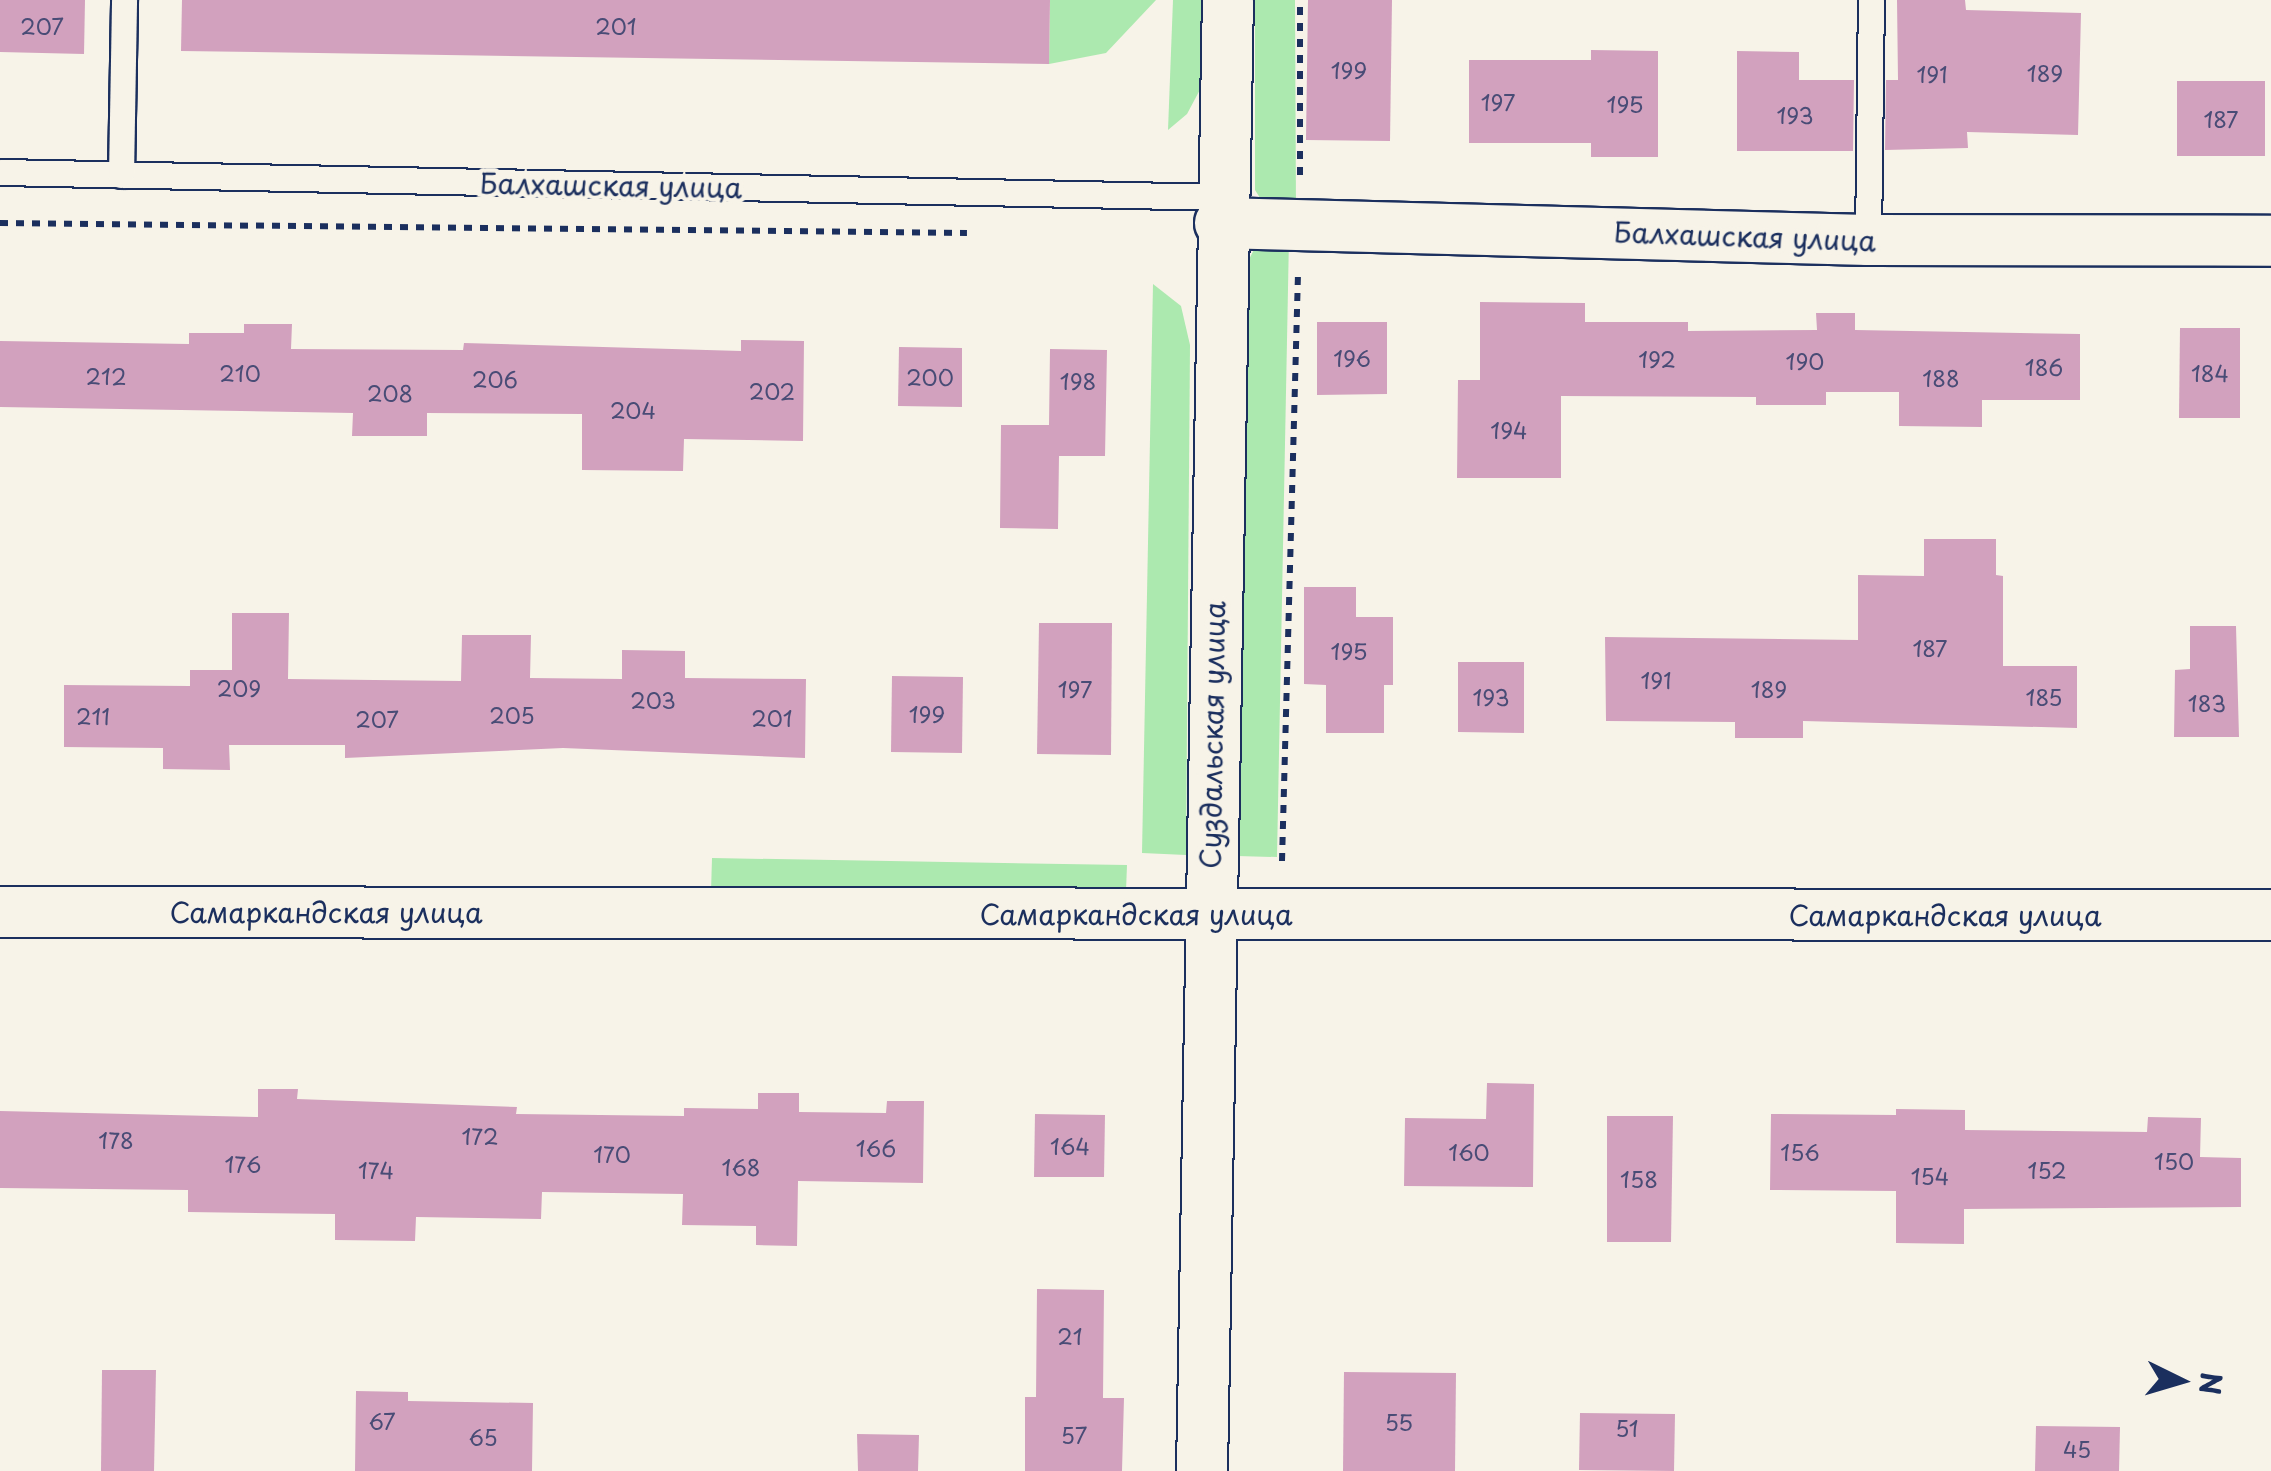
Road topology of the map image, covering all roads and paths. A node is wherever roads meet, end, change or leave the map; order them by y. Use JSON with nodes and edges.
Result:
{"nodes":[{"id":1,"x":124,"y":0,"type":"edge"},
{"id":2,"x":1228,"y":0,"type":"edge"},
{"id":3,"x":1300,"y":0,"type":"edge"},
{"id":4,"x":1871,"y":0,"type":"edge"},
{"id":5,"x":0,"y":172,"type":"edge"},
{"id":6,"x":121,"y":175,"type":"junction"},
{"id":7,"x":1221,"y":210,"type":"junction"},
{"id":8,"x":0,"y":223,"type":"edge"},
{"id":9,"x":1300,"y":223,"type":"junction"},
{"id":10,"x":970,"y":233,"type":"dead end"},
{"id":11,"x":1868,"y":240,"type":"junction"},
{"id":12,"x":2271,"y":241,"type":"edge"},
{"id":13,"x":1282,"y":861,"type":"dead end"},
{"id":14,"x":0,"y":912,"type":"edge"},
{"id":15,"x":1209,"y":914,"type":"junction"},
{"id":16,"x":2271,"y":916,"type":"edge"},
{"id":17,"x":1202,"y":1471,"type":"edge"}],
"edges":[{"from":1,"to":6,"type":"lane"},
{"from":2,"to":7,"type":"street","name":"Суздальская улица"},
{"from":3,"to":9,"type":"path"},
{"from":4,"to":11,"type":"lane"},
{"from":5,"to":6,"type":"lane","name":"Балхашская улица"},
{"from":6,"to":7,"type":"lane","name":"Балхашская улица"},
{"from":7,"to":9,"type":"street","name":"Балхашская улица"},
{"from":7,"to":15,"type":"street","name":"Суздальская улица"},
{"from":8,"to":10,"type":"path"},
{"from":9,"to":11,"type":"street","name":"Балхашская улица"},
{"from":9,"to":13,"type":"path"},
{"from":11,"to":12,"type":"street","name":"Балхашская улица"},
{"from":14,"to":15,"type":"street","name":"Самаркандская улица"},
{"from":15,"to":16,"type":"street","name":"Самаркандская улица"},
{"from":15,"to":17,"type":"street","name":"Суздальская улица"}]}
